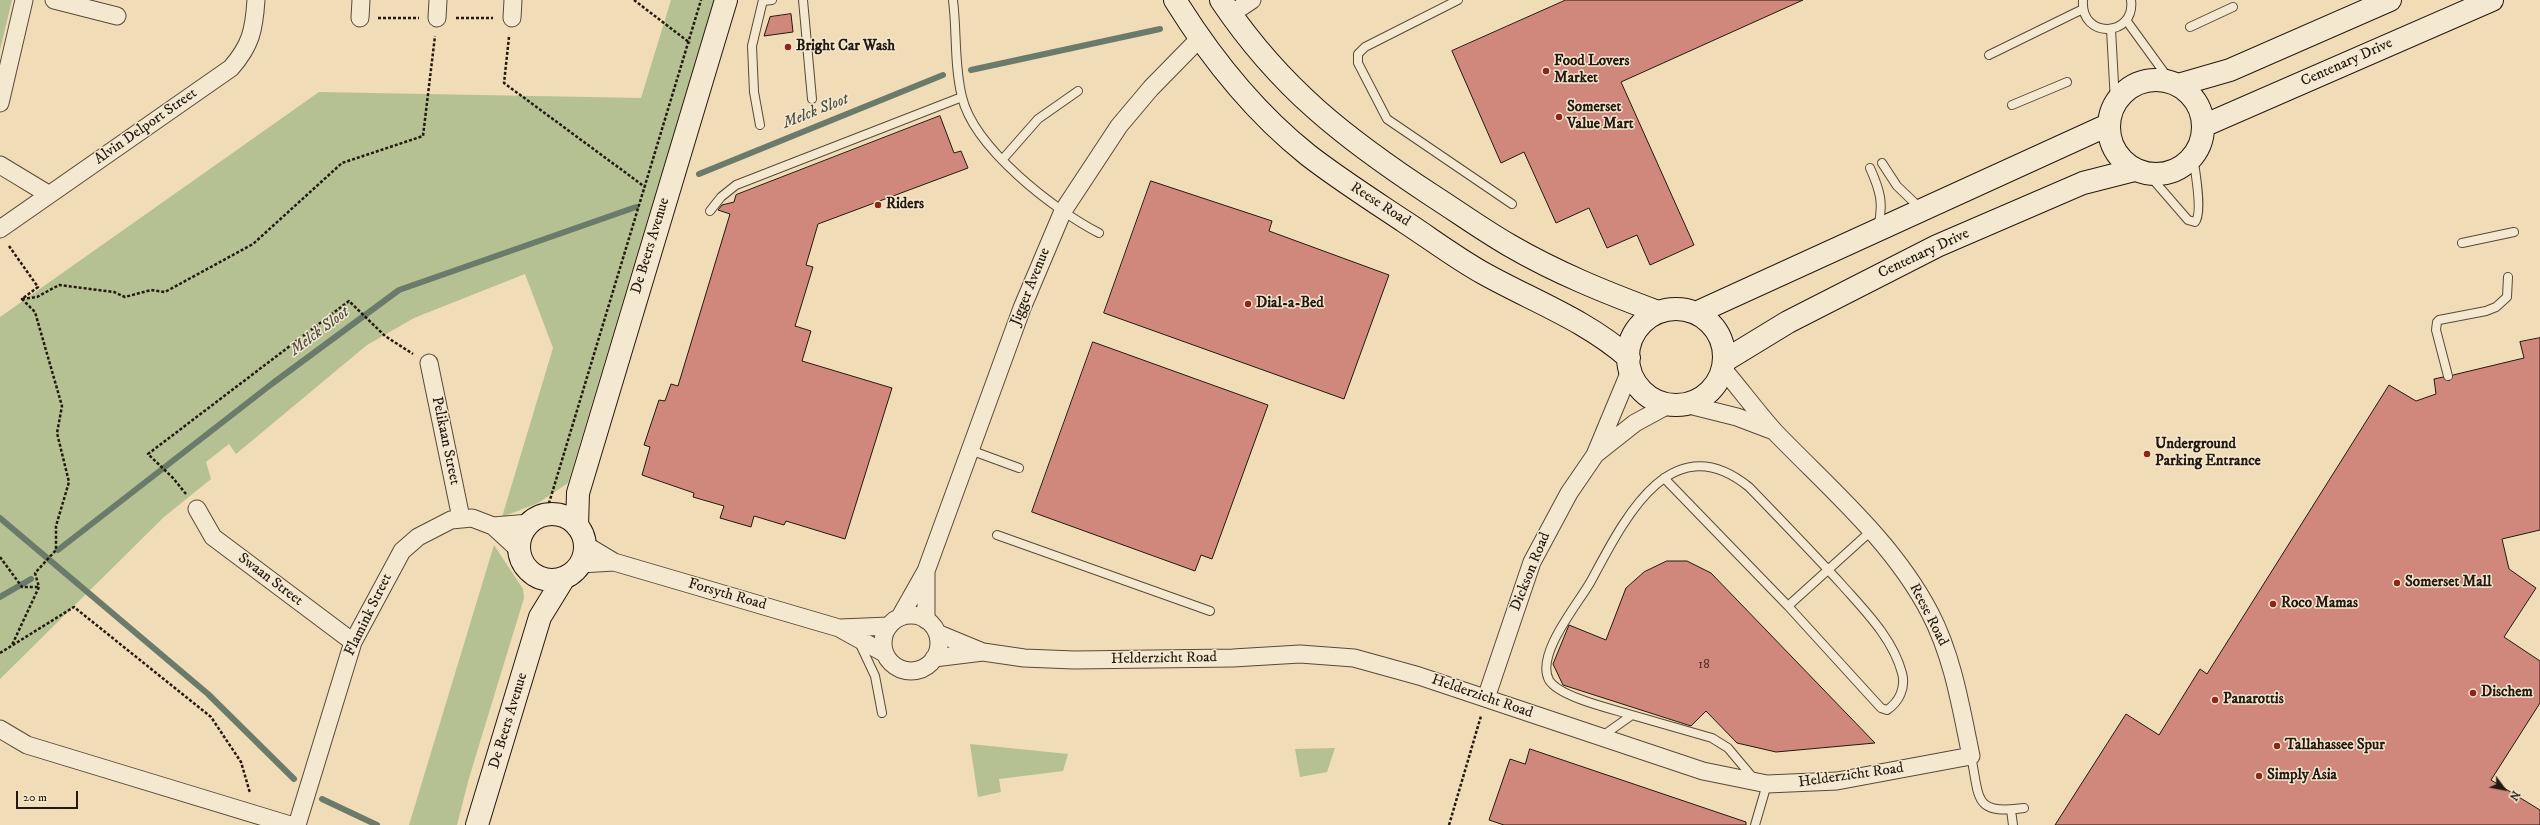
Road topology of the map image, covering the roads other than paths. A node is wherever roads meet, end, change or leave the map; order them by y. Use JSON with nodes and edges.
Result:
{"nodes":[{"id":1,"x":24,"y":0,"type":"edge"},
{"id":2,"x":54,"y":0,"type":"edge"},
{"id":3,"x":256,"y":0,"type":"edge"},
{"id":4,"x":361,"y":0,"type":"edge"},
{"id":5,"x":438,"y":0,"type":"edge"},
{"id":6,"x":513,"y":0,"type":"edge"},
{"id":7,"x":726,"y":0,"type":"edge"},
{"id":8,"x":763,"y":0,"type":"edge"},
{"id":9,"x":772,"y":0,"type":"edge"},
{"id":10,"x":803,"y":0,"type":"edge"},
{"id":11,"x":953,"y":0,"type":"edge"},
{"id":12,"x":1175,"y":0,"type":"edge"},
{"id":13,"x":1252,"y":0,"type":"edge"},
{"id":14,"x":1458,"y":0,"type":"edge"},
{"id":15,"x":2084,"y":0,"type":"edge"},
{"id":16,"x":2131,"y":0,"type":"edge"},
{"id":17,"x":2390,"y":0,"type":"edge"},
{"id":18,"x":2492,"y":0,"type":"edge"},
{"id":19,"x":1226,"y":7,"type":"edge"},
{"id":20,"x":2233,"y":7,"type":"dead end"},
{"id":21,"x":2083,"y":9,"type":"junction"},
{"id":22,"x":117,"y":16,"type":"dead end"},
{"id":23,"x":360,"y":18,"type":"road end"},
{"id":24,"x":437,"y":18,"type":"road end"},
{"id":25,"x":512,"y":18,"type":"road end"},
{"id":26,"x":2126,"y":20,"type":"junction"},
{"id":27,"x":2190,"y":27,"type":"dead end"},
{"id":28,"x":2110,"y":29,"type":"junction"},
{"id":29,"x":1200,"y":39,"type":"junction"},
{"id":30,"x":1989,"y":55,"type":"dead end"},
{"id":31,"x":2067,"y":82,"type":"dead end"},
{"id":32,"x":2174,"y":84,"type":"junction"},
{"id":33,"x":1078,"y":90,"type":"dead end"},
{"id":34,"x":962,"y":97,"type":"junction"},
{"id":35,"x":812,"y":98,"type":"dead end"},
{"id":36,"x":2116,"y":102,"type":"junction"},
{"id":37,"x":0,"y":103,"type":"edge"},
{"id":38,"x":2012,"y":105,"type":"dead end"},
{"id":39,"x":760,"y":125,"type":"dead end"},
{"id":40,"x":2108,"y":125,"type":"junction"},
{"id":41,"x":2203,"y":126,"type":"junction"},
{"id":42,"x":2193,"y":156,"type":"junction"},
{"id":43,"x":1002,"y":160,"type":"junction"},
{"id":44,"x":1882,"y":163,"type":"dead end"},
{"id":45,"x":0,"y":165,"type":"edge"},
{"id":46,"x":1870,"y":168,"type":"dead end"},
{"id":47,"x":2141,"y":172,"type":"junction"},
{"id":48,"x":48,"y":194,"type":"junction"},
{"id":49,"x":1512,"y":204,"type":"dead end"},
{"id":50,"x":1921,"y":209,"type":"junction"},
{"id":51,"x":710,"y":211,"type":"dead end"},
{"id":52,"x":1063,"y":211,"type":"junction"},
{"id":53,"x":0,"y":229,"type":"edge"},
{"id":54,"x":1877,"y":230,"type":"junction"},
{"id":55,"x":2514,"y":232,"type":"dead end"},
{"id":56,"x":1099,"y":233,"type":"dead end"},
{"id":57,"x":2462,"y":243,"type":"dead end"},
{"id":58,"x":2508,"y":277,"type":"dead end"},
{"id":59,"x":1658,"y":312,"type":"junction"},
{"id":60,"x":1696,"y":313,"type":"junction"},
{"id":61,"x":429,"y":363,"type":"road end"},
{"id":62,"x":1630,"y":364,"type":"junction"},
{"id":63,"x":1724,"y":365,"type":"junction"},
{"id":64,"x":2448,"y":376,"type":"dead end"},
{"id":65,"x":1678,"y":404,"type":"junction"},
{"id":66,"x":1774,"y":431,"type":"junction"},
{"id":67,"x":970,"y":450,"type":"junction"},
{"id":68,"x":1595,"y":455,"type":"junction"},
{"id":69,"x":1019,"y":468,"type":"dead end"},
{"id":70,"x":1664,"y":478,"type":"junction"},
{"id":71,"x":578,"y":493,"type":"junction"},
{"id":72,"x":197,"y":509,"type":"road end"},
{"id":73,"x":461,"y":518,"type":"junction"},
{"id":74,"x":544,"y":518,"type":"junction"},
{"id":75,"x":494,"y":526,"type":"junction"},
{"id":76,"x":1871,"y":531,"type":"junction"},
{"id":77,"x":997,"y":535,"type":"dead end"},
{"id":78,"x":519,"y":550,"type":"junction"},
{"id":79,"x":576,"y":553,"type":"junction"},
{"id":80,"x":1828,"y":570,"type":"junction"},
{"id":81,"x":926,"y":571,"type":"junction"},
{"id":82,"x":534,"y":575,"type":"junction"},
{"id":83,"x":1788,"y":606,"type":"junction"},
{"id":84,"x":1210,"y":611,"type":"dead end"},
{"id":85,"x":540,"y":617,"type":"junction"},
{"id":86,"x":926,"y":620,"type":"junction"},
{"id":87,"x":895,"y":622,"type":"junction"},
{"id":88,"x":839,"y":628,"type":"junction"},
{"id":89,"x":937,"y":633,"type":"junction"},
{"id":90,"x":855,"y":636,"type":"junction"},
{"id":91,"x":353,"y":642,"type":"junction"},
{"id":92,"x":984,"y":652,"type":"junction"},
{"id":93,"x":884,"y":653,"type":"junction"},
{"id":94,"x":934,"y":658,"type":"junction"},
{"id":95,"x":1486,"y":698,"type":"junction"},
{"id":96,"x":882,"y":713,"type":"dead end"},
{"id":97,"x":1632,"y":715,"type":"junction"},
{"id":98,"x":0,"y":729,"type":"edge"},
{"id":99,"x":1600,"y":738,"type":"junction"},
{"id":100,"x":1971,"y":756,"type":"junction"},
{"id":101,"x":1762,"y":784,"type":"junction"},
{"id":102,"x":2024,"y":808,"type":"dead end"},
{"id":103,"x":2011,"y":810,"type":"junction"},
{"id":104,"x":290,"y":825,"type":"edge"},
{"id":105,"x":297,"y":825,"type":"edge"},
{"id":106,"x":477,"y":825,"type":"edge"},
{"id":107,"x":1755,"y":825,"type":"edge"},
{"id":108,"x":2013,"y":825,"type":"edge"}],
"edges":[{"from":1,"to":37,"type":"street"},
{"from":2,"to":22,"type":"street"},
{"from":3,"to":48,"type":"street","name":"Alvin Delport Street"},
{"from":4,"to":23,"type":"street"},
{"from":5,"to":24,"type":"street"},
{"from":6,"to":25,"type":"street"},
{"from":7,"to":71,"type":"street","name":"De Beers Avenue"},
{"from":8,"to":9,"type":"lane"},
{"from":8,"to":39,"type":"lane"},
{"from":10,"to":35,"type":"lane"},
{"from":11,"to":34,"type":"lane"},
{"from":12,"to":29,"type":"street","name":"Reese Road"},
{"from":13,"to":19,"type":"street"},
{"from":14,"to":49,"type":"lane"},
{"from":15,"to":21,"type":"lane"},
{"from":16,"to":26,"type":"lane"},
{"from":17,"to":32,"type":"street"},
{"from":18,"to":41,"type":"street","name":"Centenary Drive"},
{"from":19,"to":59,"type":"street"},
{"from":20,"to":27,"type":"lane"},
{"from":21,"to":28,"type":"lane"},
{"from":21,"to":30,"type":"lane"},
{"from":26,"to":28,"type":"lane"},
{"from":26,"to":32,"type":"lane"},
{"from":28,"to":36,"type":"lane"},
{"from":29,"to":52,"type":"street","name":"Jigger Avenue"},
{"from":29,"to":62,"type":"street","name":"Reese Road"},
{"from":31,"to":38,"type":"lane"},
{"from":32,"to":36,"type":"street"},
{"from":32,"to":41,"type":"street"},
{"from":33,"to":43,"type":"lane"},
{"from":34,"to":43,"type":"lane"},
{"from":34,"to":51,"type":"lane"},
{"from":36,"to":40,"type":"street"},
{"from":40,"to":47,"type":"street"},
{"from":40,"to":50,"type":"street"},
{"from":41,"to":42,"type":"street"},
{"from":42,"to":47,"type":"street"},
{"from":42,"to":47,"type":"lane"},
{"from":43,"to":52,"type":"lane"},
{"from":44,"to":50,"type":"lane"},
{"from":45,"to":48,"type":"street"},
{"from":46,"to":54,"type":"lane"},
{"from":47,"to":63,"type":"street","name":"Centenary Drive"},
{"from":48,"to":53,"type":"street","name":"Alvin Delport Street"},
{"from":50,"to":54,"type":"street"},
{"from":52,"to":56,"type":"lane"},
{"from":52,"to":67,"type":"street","name":"Jigger Avenue"},
{"from":54,"to":60,"type":"street"},
{"from":55,"to":57,"type":"lane"},
{"from":58,"to":64,"type":"lane"},
{"from":59,"to":60,"type":"street"},
{"from":59,"to":62,"type":"street"},
{"from":60,"to":63,"type":"street"},
{"from":61,"to":73,"type":"street","name":"Pelikaan Street"},
{"from":62,"to":65,"type":"street"},
{"from":62,"to":68,"type":"street","name":"Dickson Road"},
{"from":63,"to":65,"type":"street"},
{"from":63,"to":66,"type":"street","name":"Reese Road"},
{"from":65,"to":66,"type":"street","name":"Reese Road"},
{"from":65,"to":68,"type":"street","name":"Dickson Road"},
{"from":66,"to":76,"type":"street","name":"Reese Road"},
{"from":67,"to":69,"type":"lane"},
{"from":67,"to":81,"type":"street","name":"Jigger Avenue"},
{"from":68,"to":95,"type":"street","name":"Dickson Road"},
{"from":70,"to":80,"type":"lane"},
{"from":70,"to":83,"type":"lane"},
{"from":70,"to":97,"type":"lane"},
{"from":71,"to":74,"type":"street","name":"De Beers Avenue"},
{"from":71,"to":79,"type":"street","name":"De Beers Avenue"},
{"from":72,"to":91,"type":"street","name":"Swaan Street"},
{"from":73,"to":75,"type":"street","name":"Flamink Street"},
{"from":73,"to":91,"type":"street","name":"Flamink Street"},
{"from":74,"to":75,"type":"street","name":"Flamink Street"},
{"from":74,"to":78,"type":"street","name":"De Beers Avenue"},
{"from":74,"to":79,"type":"street"},
{"from":75,"to":78,"type":"street","name":"Flamink Street"},
{"from":76,"to":80,"type":"lane"},
{"from":76,"to":100,"type":"street","name":"Reese Road"},
{"from":77,"to":84,"type":"lane"},
{"from":78,"to":82,"type":"street"},
{"from":79,"to":82,"type":"street"},
{"from":79,"to":85,"type":"street","name":"De Beers Avenue"},
{"from":79,"to":88,"type":"street","name":"Forsyth Road"},
{"from":80,"to":83,"type":"lane"},
{"from":80,"to":83,"type":"lane"},
{"from":81,"to":86,"type":"street","name":"Jigger Avenue"},
{"from":81,"to":87,"type":"street","name":"Jigger Avenue"},
{"from":82,"to":85,"type":"street","name":"De Beers Avenue"},
{"from":85,"to":106,"type":"street","name":"De Beers Avenue"},
{"from":86,"to":87,"type":"street"},
{"from":86,"to":89,"type":"street"},
{"from":87,"to":88,"type":"street","name":"Forsyth Road"},
{"from":87,"to":93,"type":"street"},
{"from":88,"to":90,"type":"street","name":"Forsyth Road"},
{"from":89,"to":92,"type":"street","name":"Helderzicht Road"},
{"from":89,"to":94,"type":"street"},
{"from":90,"to":93,"type":"street","name":"Forsyth Road"},
{"from":90,"to":96,"type":"lane"},
{"from":91,"to":105,"type":"street","name":"Flamink Street"},
{"from":92,"to":94,"type":"street","name":"Helderzicht Road"},
{"from":92,"to":95,"type":"street","name":"Helderzicht Road"},
{"from":93,"to":94,"type":"street"},
{"from":95,"to":99,"type":"street","name":"Helderzicht Road"},
{"from":97,"to":99,"type":"lane"},
{"from":97,"to":101,"type":"lane"},
{"from":98,"to":104,"type":"street"},
{"from":99,"to":101,"type":"street","name":"Helderzicht Road"},
{"from":100,"to":101,"type":"street","name":"Helderzicht Road"},
{"from":100,"to":103,"type":"lane","name":"Reese Road"},
{"from":101,"to":107,"type":"lane"},
{"from":102,"to":103,"type":"lane","name":"Reese Road"},
{"from":103,"to":108,"type":"lane"}]}
